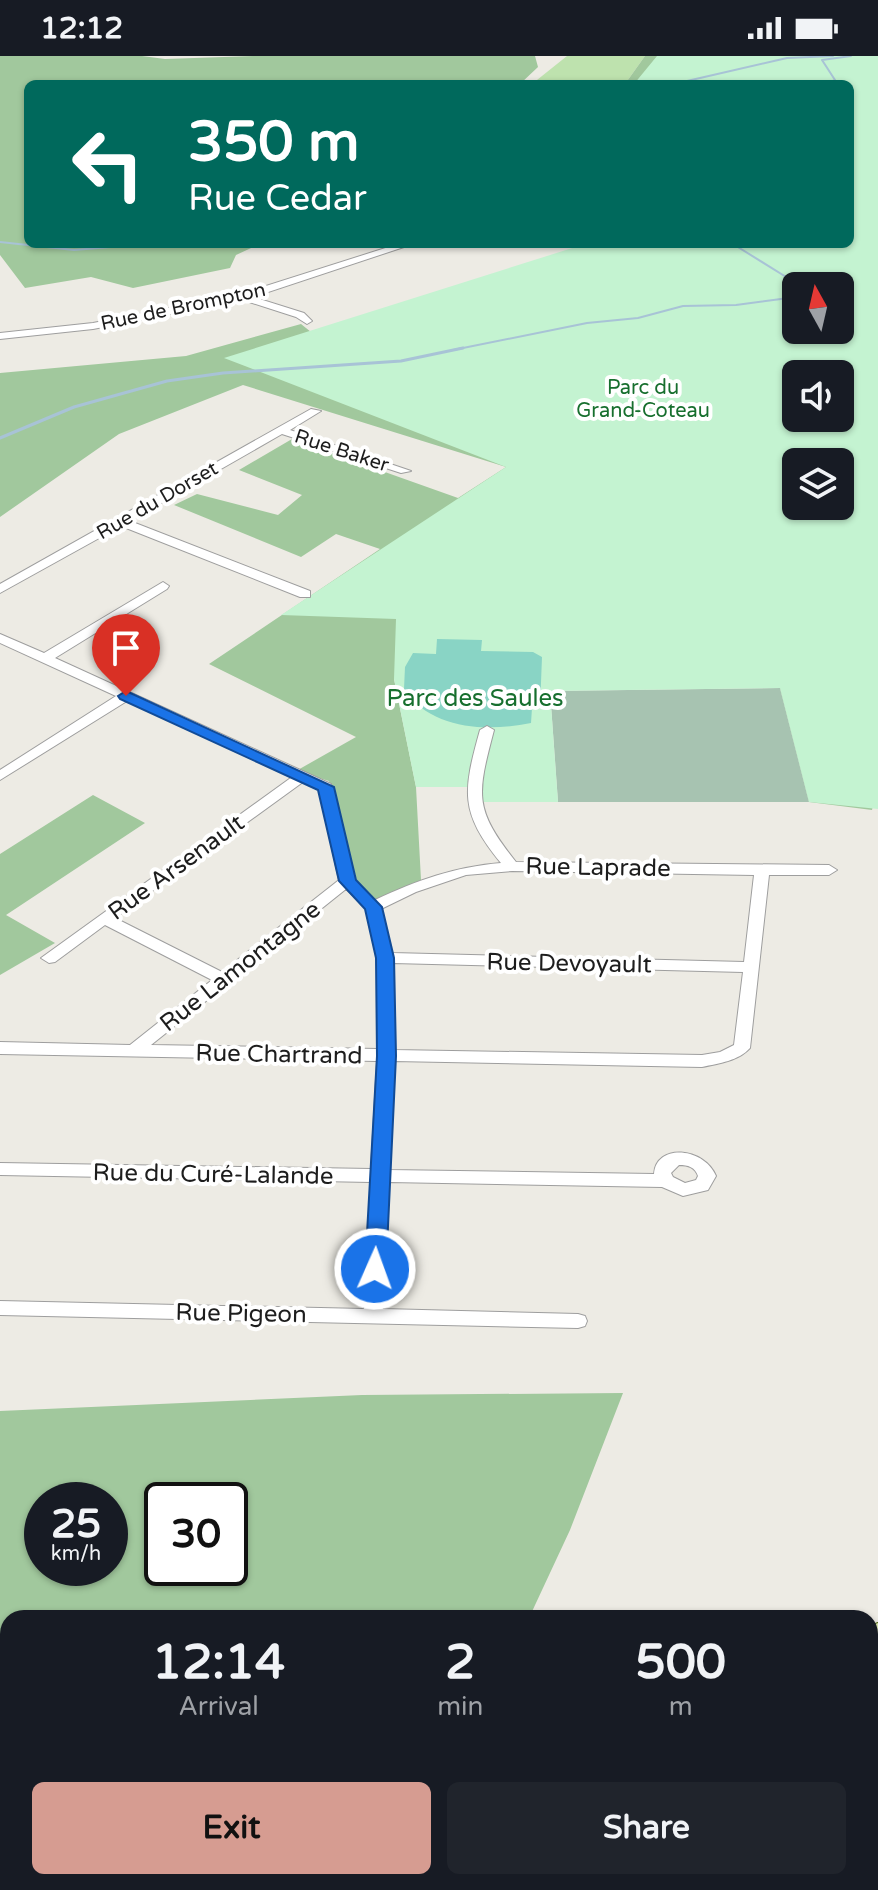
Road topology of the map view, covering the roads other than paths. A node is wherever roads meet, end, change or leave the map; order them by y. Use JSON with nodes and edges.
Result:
{"nodes":[{"id":1,"x":396,"y":248,"type":"edge"},
{"id":2,"x":243,"y":297,"type":"junction"},
{"id":3,"x":307,"y":321,"type":"dead end"},
{"id":4,"x":2,"y":333,"type":"edge"},
{"id":5,"x":315,"y":411,"type":"dead end"},
{"id":6,"x":280,"y":430,"type":"junction"},
{"id":7,"x":405,"y":471,"type":"dead end"},
{"id":8,"x":120,"y":521,"type":"junction"},
{"id":9,"x":163,"y":586,"type":"dead end"},
{"id":10,"x":0,"y":589,"type":"edge"},
{"id":11,"x":305,"y":594,"type":"dead end"},
{"id":12,"x":0,"y":638,"type":"edge"},
{"id":13,"x":46,"y":658,"type":"junction"},
{"id":14,"x":126,"y":696,"type":"junction"},
{"id":15,"x":487,"y":730,"type":"dead end"},
{"id":16,"x":303,"y":775,"type":"junction"},
{"id":17,"x":0,"y":776,"type":"edge"},
{"id":18,"x":512,"y":866,"type":"junction"},
{"id":19,"x":829,"y":870,"type":"dead end"},
{"id":20,"x":762,"y":871,"type":"junction"},
{"id":21,"x":347,"y":881,"type":"junction"},
{"id":22,"x":373,"y":907,"type":"junction"},
{"id":23,"x":104,"y":919,"type":"junction"},
{"id":24,"x":49,"y":958,"type":"dead end"},
{"id":25,"x":385,"y":958,"type":"junction"},
{"id":26,"x":753,"y":967,"type":"junction"},
{"id":27,"x":224,"y":979,"type":"junction"},
{"id":28,"x":0,"y":1048,"type":"edge"},
{"id":29,"x":133,"y":1051,"type":"junction"},
{"id":30,"x":386,"y":1056,"type":"junction"},
{"id":31,"x":0,"y":1169,"type":"edge"},
{"id":32,"x":379,"y":1177,"type":"junction"},
{"id":33,"x":665,"y":1181,"type":"dead end"},
{"id":34,"x":0,"y":1308,"type":"edge"},
{"id":35,"x":373,"y":1316,"type":"junction"},
{"id":36,"x":578,"y":1321,"type":"dead end"}],
"edges":[{"from":1,"to":2,"type":"street","name":"Rue de Brompton"},
{"from":2,"to":3,"type":"street"},
{"from":2,"to":4,"type":"street","name":"Rue de Brompton"},
{"from":5,"to":6,"type":"street","name":"Rue du Dorset"},
{"from":6,"to":7,"type":"street","name":"Rue Baker"},
{"from":6,"to":8,"type":"street","name":"Rue du Dorset"},
{"from":8,"to":10,"type":"street","name":"Rue du Dorset"},
{"from":8,"to":11,"type":"street"},
{"from":9,"to":13,"type":"street"},
{"from":12,"to":13,"type":"street"},
{"from":13,"to":14,"type":"street"},
{"from":14,"to":16,"type":"street"},
{"from":14,"to":17,"type":"street"},
{"from":15,"to":18,"type":"street"},
{"from":16,"to":21,"type":"street"},
{"from":16,"to":23,"type":"street","name":"Rue Arsenault"},
{"from":18,"to":20,"type":"street","name":"Rue Laprade"},
{"from":18,"to":22,"type":"street","name":"Rue Laprade"},
{"from":19,"to":20,"type":"street","name":"Rue Laprade"},
{"from":20,"to":26,"type":"street"},
{"from":21,"to":22,"type":"street"},
{"from":21,"to":27,"type":"street","name":"Rue Lamontagne"},
{"from":22,"to":25,"type":"street"},
{"from":23,"to":24,"type":"street","name":"Rue Arsenault"},
{"from":23,"to":27,"type":"street"},
{"from":25,"to":26,"type":"street","name":"Rue Devoyault"},
{"from":25,"to":30,"type":"street"},
{"from":26,"to":30,"type":"street","name":"Rue Chartrand"},
{"from":27,"to":29,"type":"street","name":"Rue Lamontagne"},
{"from":28,"to":29,"type":"street","name":"Rue Chartrand"},
{"from":29,"to":30,"type":"street","name":"Rue Chartrand"},
{"from":30,"to":32,"type":"street"},
{"from":31,"to":32,"type":"street","name":"Rue du Curé-Lalande"},
{"from":32,"to":33,"type":"street","name":"Rue du Curé-Lalande"},
{"from":32,"to":35,"type":"street"},
{"from":34,"to":35,"type":"street","name":"Rue Pigeon"},
{"from":35,"to":36,"type":"street","name":"Rue Pigeon"}]}
